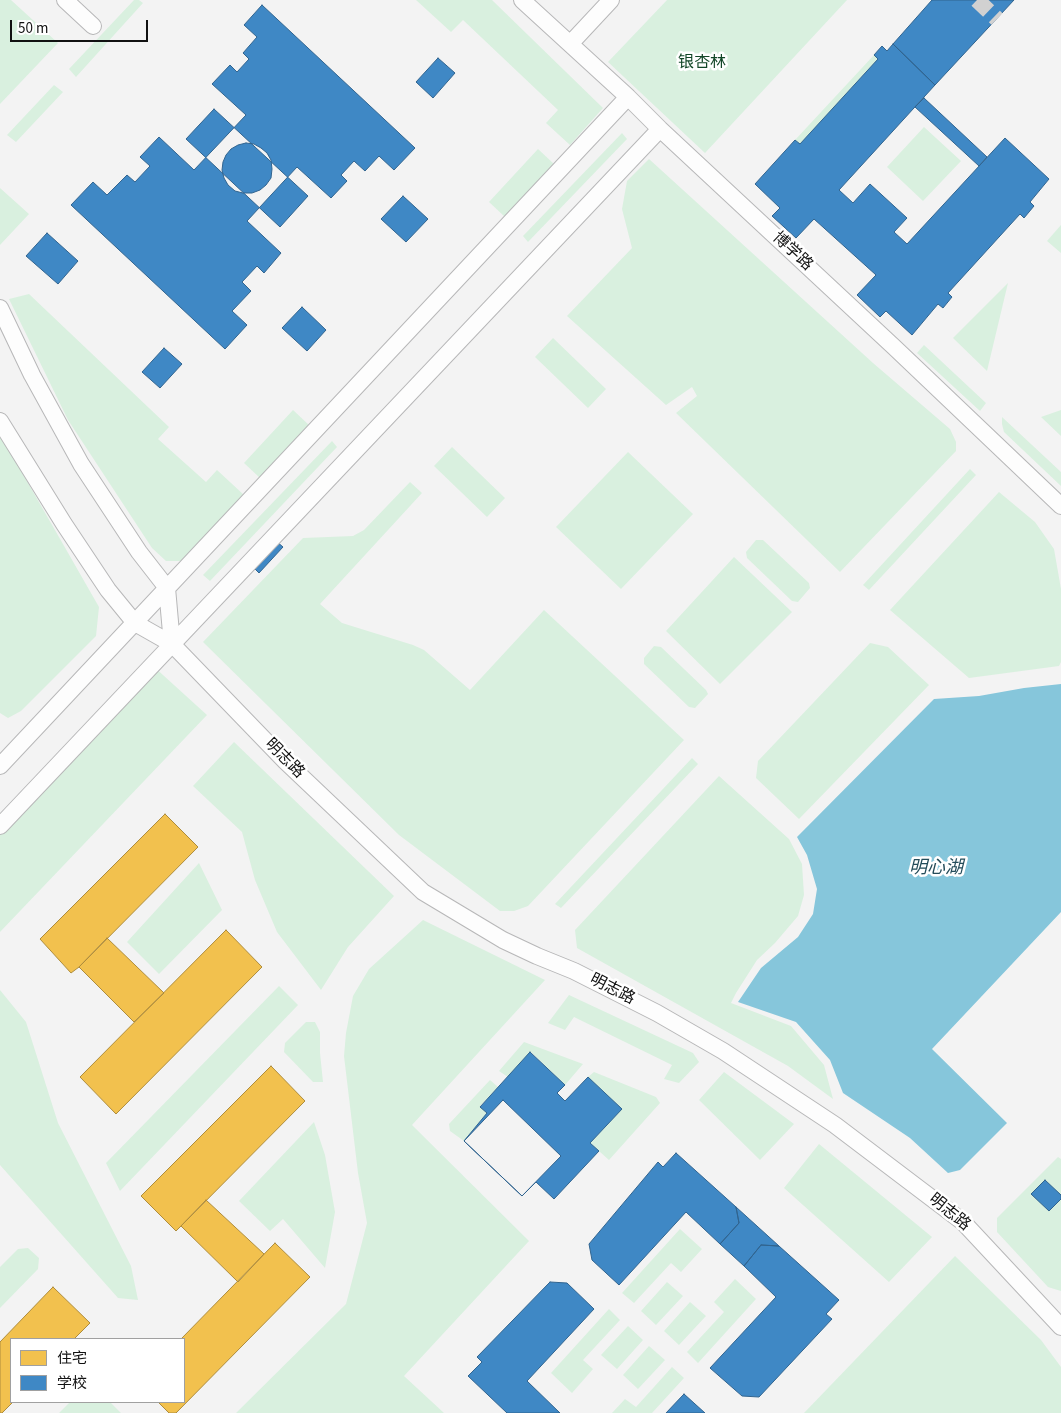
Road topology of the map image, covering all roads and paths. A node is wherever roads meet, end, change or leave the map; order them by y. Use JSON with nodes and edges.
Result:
{"nodes":[{"id":1,"x":65,"y":0,"type":"edge"},
{"id":2,"x":522,"y":0,"type":"edge"},
{"id":3,"x":611,"y":0,"type":"edge"},
{"id":4,"x":93,"y":26,"type":"dead end"},
{"id":5,"x":570,"y":44,"type":"junction"},
{"id":6,"x":628,"y":97,"type":"junction"},
{"id":7,"x":660,"y":129,"type":"junction"},
{"id":8,"x":0,"y":308,"type":"edge"},
{"id":9,"x":0,"y":421,"type":"edge"},
{"id":10,"x":1061,"y":506,"type":"edge"},
{"id":11,"x":167,"y":588,"type":"junction"},
{"id":12,"x":135,"y":623,"type":"junction"},
{"id":13,"x":172,"y":644,"type":"junction"},
{"id":14,"x":0,"y":766,"type":"edge"},
{"id":15,"x":0,"y":826,"type":"edge"},
{"id":16,"x":1061,"y":1327,"type":"edge"}],
"edges":[{"from":1,"to":4,"type":"street"},
{"from":2,"to":5,"type":"street","name":"博学路"},
{"from":3,"to":5,"type":"street"},
{"from":5,"to":6,"type":"street","name":"博学路"},
{"from":6,"to":7,"type":"street","name":"博学路"},
{"from":6,"to":11,"type":"street"},
{"from":7,"to":10,"type":"street","name":"博学路"},
{"from":7,"to":13,"type":"street"},
{"from":8,"to":11,"type":"street"},
{"from":9,"to":12,"type":"street"},
{"from":11,"to":12,"type":"street"},
{"from":11,"to":13,"type":"street"},
{"from":12,"to":13,"type":"street","name":"明志路"},
{"from":12,"to":14,"type":"street"},
{"from":13,"to":15,"type":"street"},
{"from":13,"to":16,"type":"street","name":"明志路"}]}
